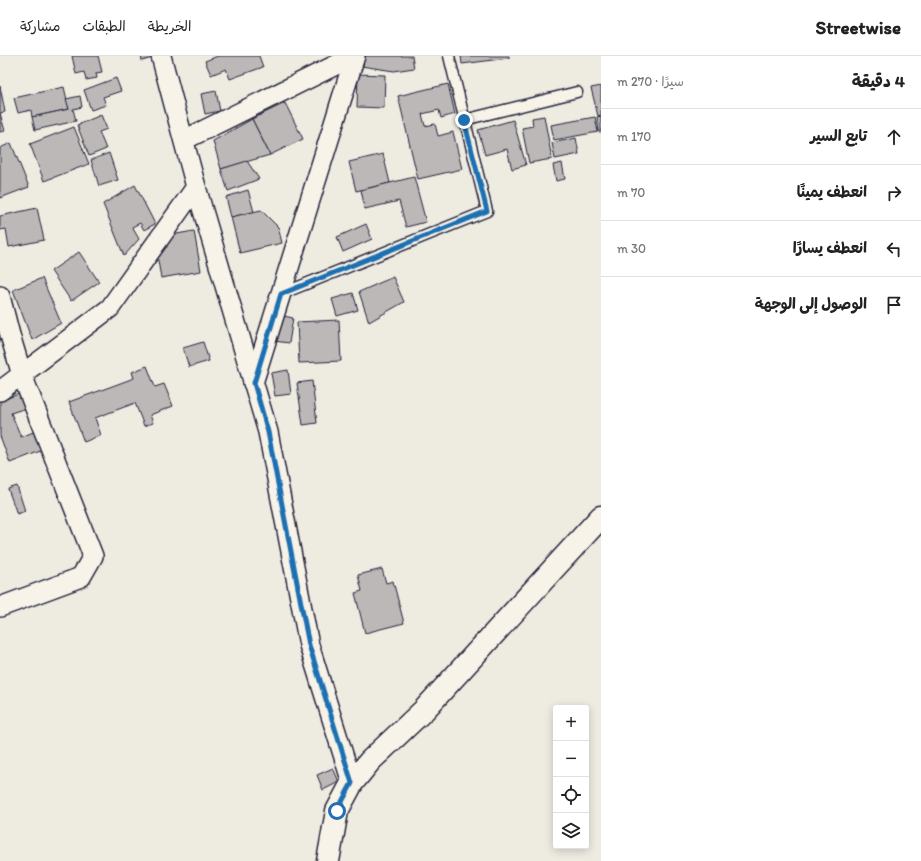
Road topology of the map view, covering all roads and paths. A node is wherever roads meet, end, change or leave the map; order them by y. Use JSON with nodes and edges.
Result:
{"nodes":[{"id":1,"x":162,"y":56,"type":"edge"},
{"id":2,"x":354,"y":56,"type":"edge"},
{"id":3,"x":449,"y":56,"type":"edge"},
{"id":4,"x":576,"y":92,"type":"dead end"},
{"id":5,"x":464,"y":120,"type":"junction"},
{"id":6,"x":184,"y":140,"type":"junction"},
{"id":7,"x":196,"y":187,"type":"junction"},
{"id":8,"x":281,"y":294,"type":"junction"},
{"id":9,"x":0,"y":296,"type":"edge"},
{"id":10,"x":22,"y":374,"type":"junction"},
{"id":11,"x":254,"y":383,"type":"junction"},
{"id":12,"x":0,"y":390,"type":"edge"},
{"id":13,"x":601,"y":517,"type":"edge"},
{"id":14,"x":0,"y":607,"type":"edge"},
{"id":15,"x":352,"y":783,"type":"junction"},
{"id":16,"x":328,"y":861,"type":"edge"}],
"edges":[{"from":1,"to":6,"type":"street"},
{"from":2,"to":6,"type":"street"},
{"from":2,"to":8,"type":"street"},
{"from":3,"to":5,"type":"lane"},
{"from":4,"to":5,"type":"lane"},
{"from":5,"to":8,"type":"lane"},
{"from":6,"to":7,"type":"street"},
{"from":7,"to":10,"type":"street"},
{"from":7,"to":11,"type":"street"},
{"from":8,"to":11,"type":"street"},
{"from":9,"to":10,"type":"street"},
{"from":10,"to":12,"type":"street"},
{"from":10,"to":14,"type":"street"},
{"from":11,"to":15,"type":"street"},
{"from":13,"to":15,"type":"street"},
{"from":15,"to":16,"type":"street"}]}
